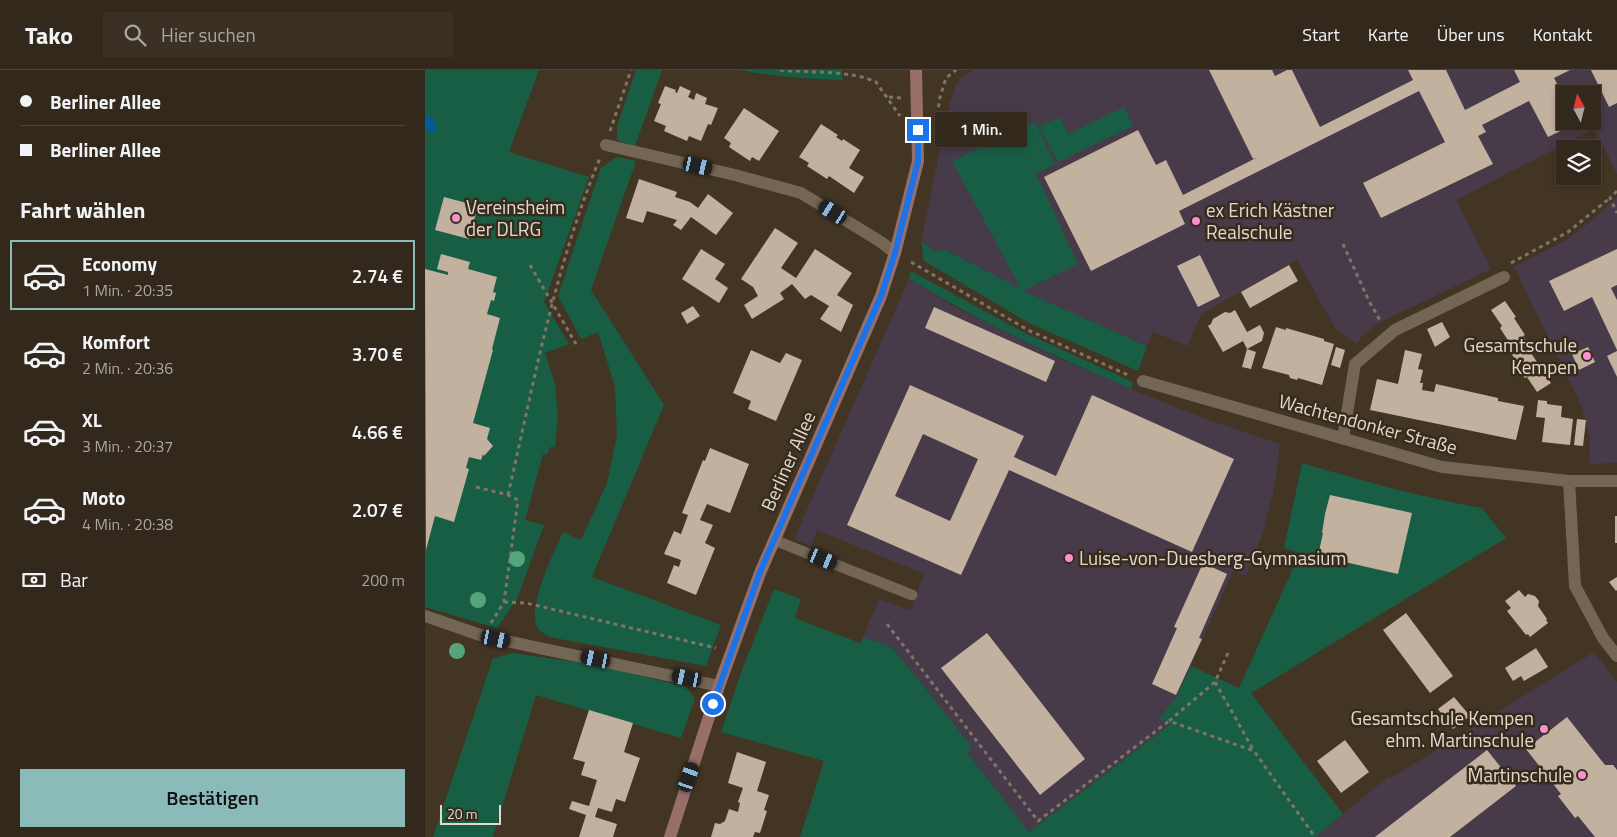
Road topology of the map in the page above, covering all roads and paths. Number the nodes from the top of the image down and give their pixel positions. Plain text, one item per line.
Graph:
1 (631, 70) edge
2 (780, 70) edge
3 (916, 70) edge
4 (850, 71) edge
5 (888, 97) dead end
6 (606, 146) junction
7 (1617, 191) edge
8 (1610, 198) junction
9 (1617, 213) edge
10 (1343, 244) dead end
11 (895, 253) junction
12 (911, 262) dead end
13 (531, 265) dead end
14 (1505, 271) joint
15 (553, 302) junction
16 (1384, 326) dead end
17 (576, 344) dead end
18 (1143, 381) joint
19 (1343, 438) junction
20 (1569, 481) junction
21 (1617, 481) edge
22 (476, 487) dead end
23 (509, 495) junction
24 (774, 540) junction
25 (912, 594) dead end
26 (504, 602) junction
27 (425, 616) edge
28 (887, 624) dead end
29 (483, 636) junction
30 (717, 648) dead end
31 (1228, 653) dead end
32 (1617, 656) edge
33 (1215, 682) junction
34 (719, 686) junction
35 (1169, 721) junction
36 (1254, 751) junction
37 (670, 837) edge
38 (1315, 837) edge

1 - 6 path
2 - 4 path
3 - 11 street, Berliner Allee
4 - 5 path
6 - 11 street
6 - 15 path
7 - 8 path
8 - 9 path
8 - 14 path
10 - 16 path
11 - 24 street, Berliner Allee
12 - 18 path
13 - 15 path
14 - 19 street
15 - 17 path
15 - 23 path
18 - 19 street, Wachtendonker Straße
19 - 20 street, Wachtendonker Straße
20 - 21 street, Wachtendonker Straße
20 - 32 street
22 - 23 path
23 - 26 path
24 - 25 lane
24 - 34 street, Berliner Allee
26 - 29 path
26 - 30 path
27 - 29 street
28 - 35 path
29 - 34 street
31 - 33 path
33 - 35 path
33 - 36 path
34 - 37 street, Berliner Allee
35 - 36 path
36 - 38 path

